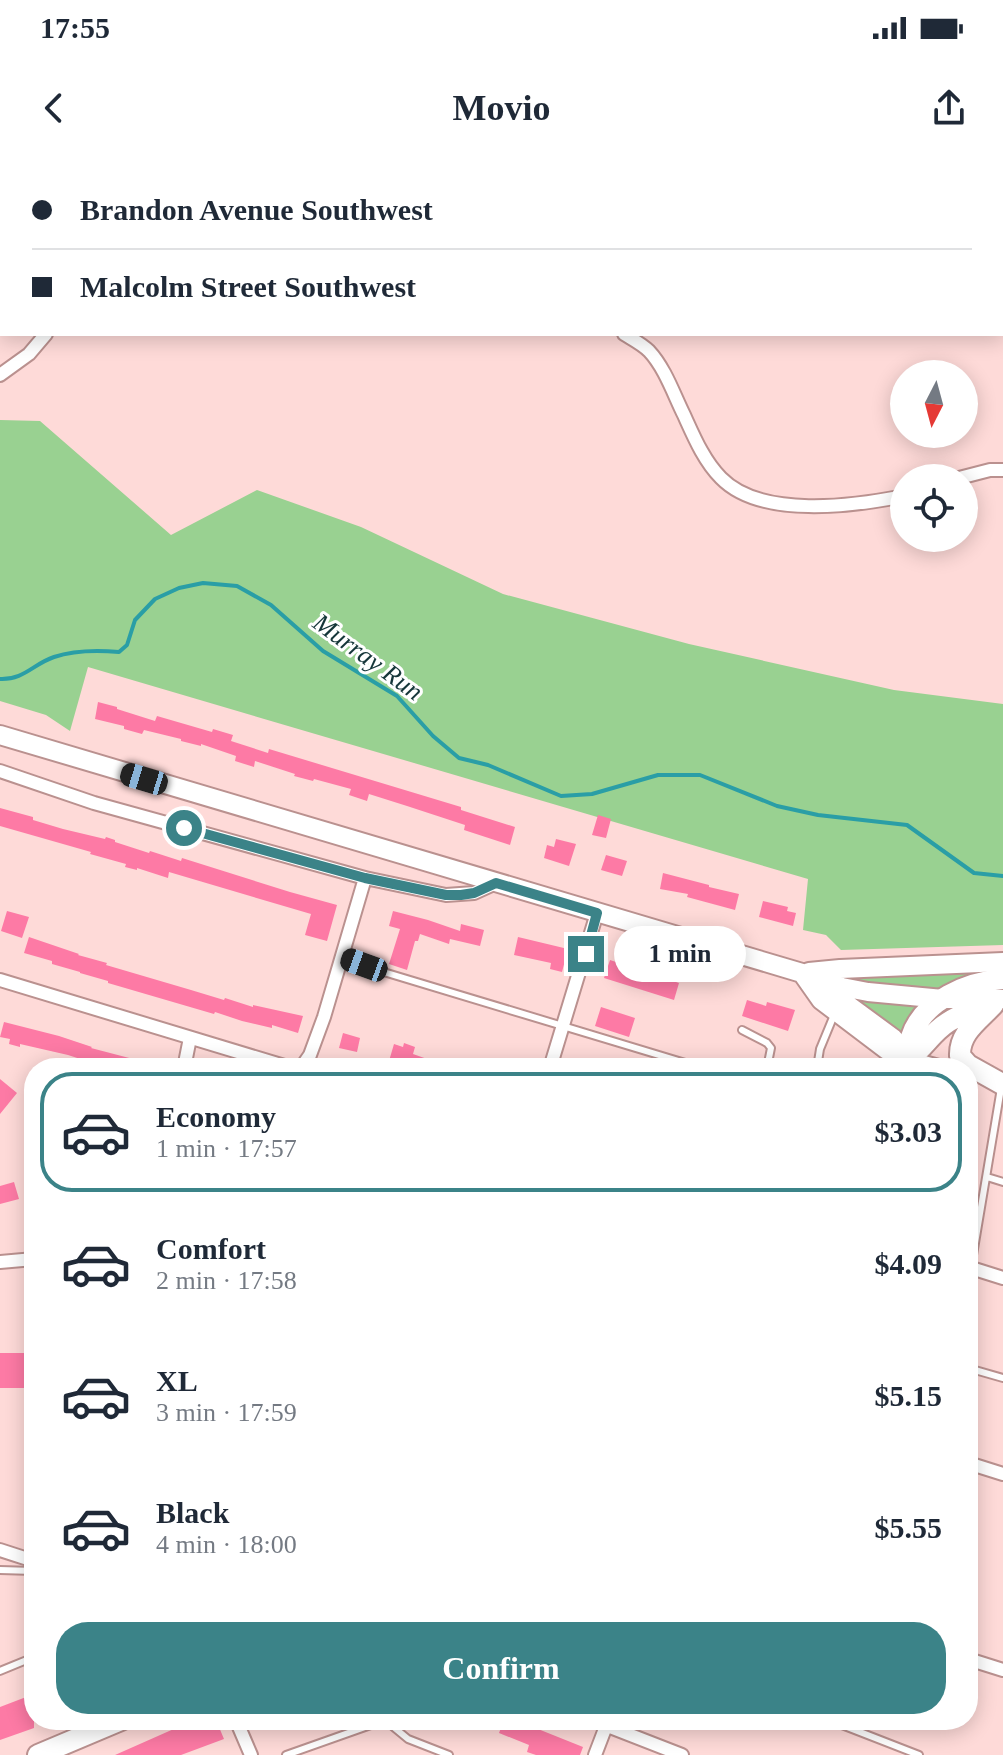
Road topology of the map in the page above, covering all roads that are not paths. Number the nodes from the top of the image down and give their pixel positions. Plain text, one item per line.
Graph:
1 (44, 336) edge
2 (627, 336) edge
3 (0, 375) edge
4 (1003, 470) edge
5 (978, 473) edge
6 (890, 499) edge
7 (0, 735) edge
8 (0, 771) edge
9 (365, 878) junction
10 (496, 883) junction
11 (597, 913) junction
12 (342, 957) junction
13 (1003, 962) edge
14 (802, 973) junction
15 (1003, 979) edge
16 (0, 980) edge
17 (943, 999) junction
18 (1000, 1002) edge
19 (837, 1012) junction
20 (563, 1027) junction
21 (742, 1030) dead end
22 (190, 1038) junction
23 (186, 1058) edge
24 (257, 1058) edge
25 (308, 1058) edge
26 (553, 1058) edge
27 (668, 1058) edge
28 (769, 1058) edge
29 (819, 1058) edge
30 (901, 1058) edge
31 (906, 1058) edge
32 (909, 1058) edge
33 (914, 1058) edge
34 (962, 1058) edge
35 (978, 1071) edge
36 (978, 1077) edge
37 (1002, 1084) edge
38 (987, 1177) junction
39 (1003, 1182) edge
40 (978, 1222) edge
41 (24, 1260) edge
42 (0, 1262) edge
43 (978, 1270) edge
44 (1003, 1278) edge
45 (978, 1371) edge
46 (1003, 1378) edge
47 (978, 1466) edge
48 (1003, 1474) edge
49 (0, 1550) edge
50 (24, 1558) edge
51 (0, 1570) edge
52 (24, 1571) edge
53 (24, 1661) edge
54 (978, 1662) edge
55 (1003, 1670) edge
56 (0, 1671) edge
57 (97, 1730) edge
58 (240, 1730) edge
59 (357, 1730) edge
60 (398, 1730) edge
61 (604, 1730) edge
62 (623, 1730) edge
63 (855, 1730) edge
64 (38, 1755) edge
65 (251, 1755) edge
66 (286, 1755) edge
67 (449, 1755) edge
68 (595, 1755) edge
69 (682, 1755) edge
70 (919, 1755) edge

1 - 3 street
2 - 6 street
4 - 5 street
7 - 10 main road
8 - 9 street
9 - 10 street
9 - 12 street
10 - 11 main road
11 - 14 main road
11 - 20 street
12 - 20 lane
12 - 25 street
13 - 14 main road
14 - 17 main road
14 - 19 main road
14 - 31 main road
15 - 17 main road
16 - 22 street
17 - 18 main road
17 - 32 main road
18 - 33 main road
18 - 34 main road
19 - 29 lane
19 - 30 main road
20 - 26 street
20 - 27 lane
21 - 28 lane
22 - 23 street
22 - 24 street
35 - 37 main road
36 - 37 street
37 - 38 lane
38 - 39 lane
38 - 40 lane
41 - 42 street
43 - 44 street
45 - 46 lane
47 - 48 street
49 - 50 street
51 - 52 lane
53 - 56 lane
54 - 55 street
57 - 64 main road
58 - 65 street
59 - 66 lane
60 - 67 lane
61 - 68 street
62 - 69 street
63 - 70 lane

